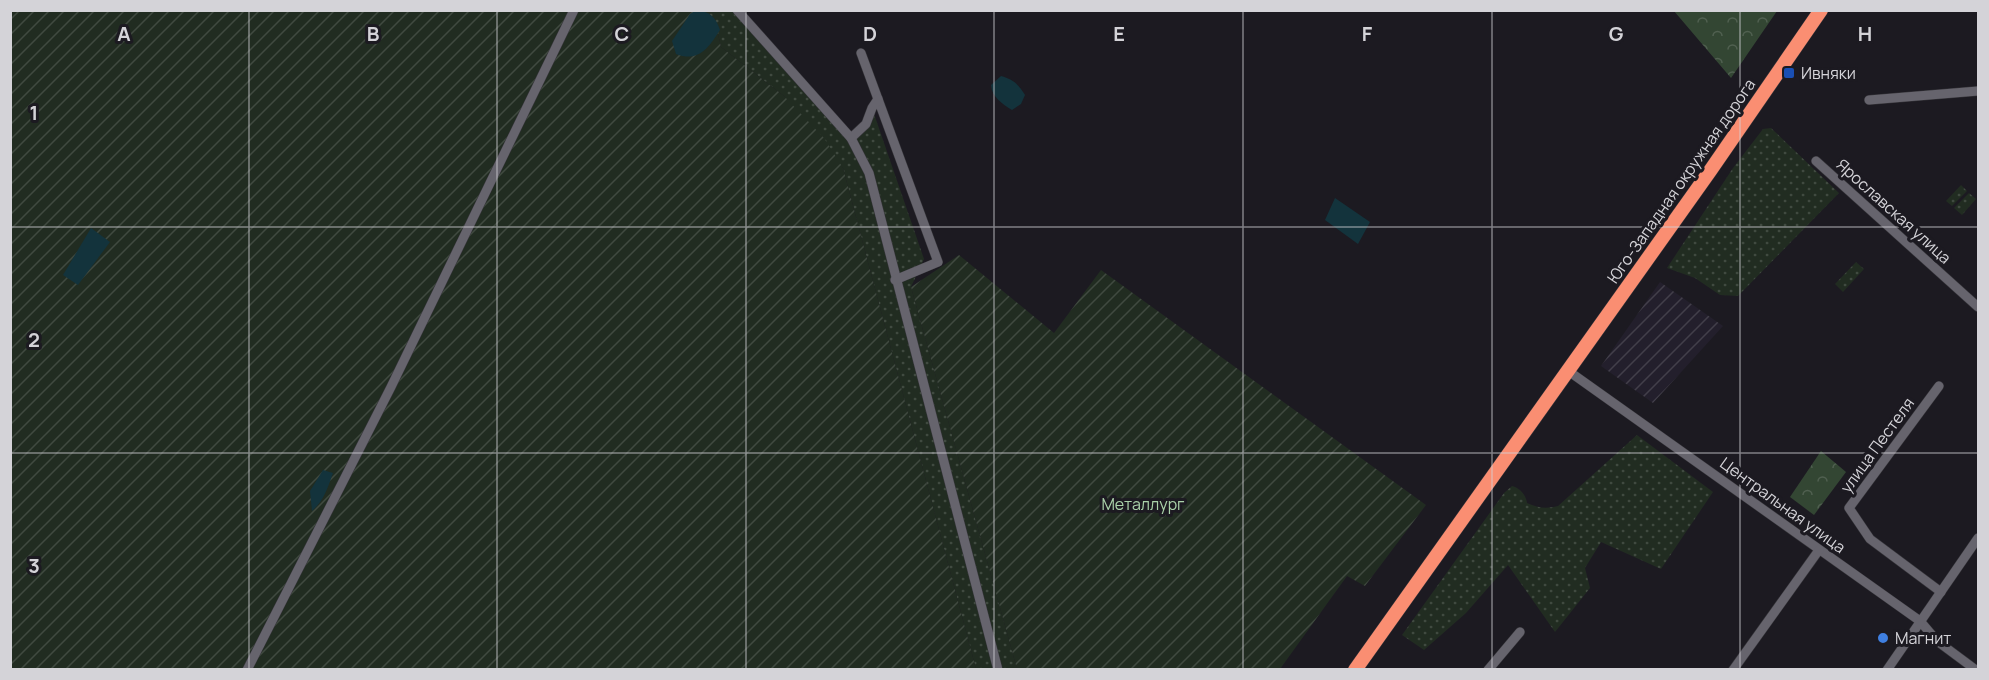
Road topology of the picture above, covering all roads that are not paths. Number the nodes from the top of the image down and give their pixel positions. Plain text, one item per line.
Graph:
1 (574, 10) edge
2 (737, 10) edge
3 (1821, 10) edge
4 (861, 53) dead end
5 (1978, 91) edge
6 (878, 99) junction
7 (1869, 100) dead end
8 (851, 138) junction
9 (1816, 161) dead end
10 (895, 280) junction
11 (1978, 307) edge
12 (1567, 370) junction
13 (1939, 386) dead end
14 (1978, 538) edge
15 (1819, 550) junction
16 (1941, 592) junction
17 (1920, 621) junction
18 (1520, 632) dead end
19 (247, 669) edge
20 (998, 669) edge
21 (1355, 669) edge
22 (1488, 669) edge
23 (1733, 669) edge
24 (1887, 669) edge
25 (1976, 669) edge

1 - 19 street
2 - 8 street
3 - 12 highway, Юго-Западная окружная дорога
4 - 6 street
5 - 7 street
6 - 8 street
6 - 10 street
8 - 10 street
9 - 11 street, Ярославская улица
10 - 20 street
12 - 15 street, Центральная улица
12 - 21 highway
13 - 16 street, улица Пестеля
14 - 16 street
15 - 17 street, Центральная улица
15 - 23 street
16 - 17 street
17 - 24 street
17 - 25 street, Центральная улица
18 - 22 street

